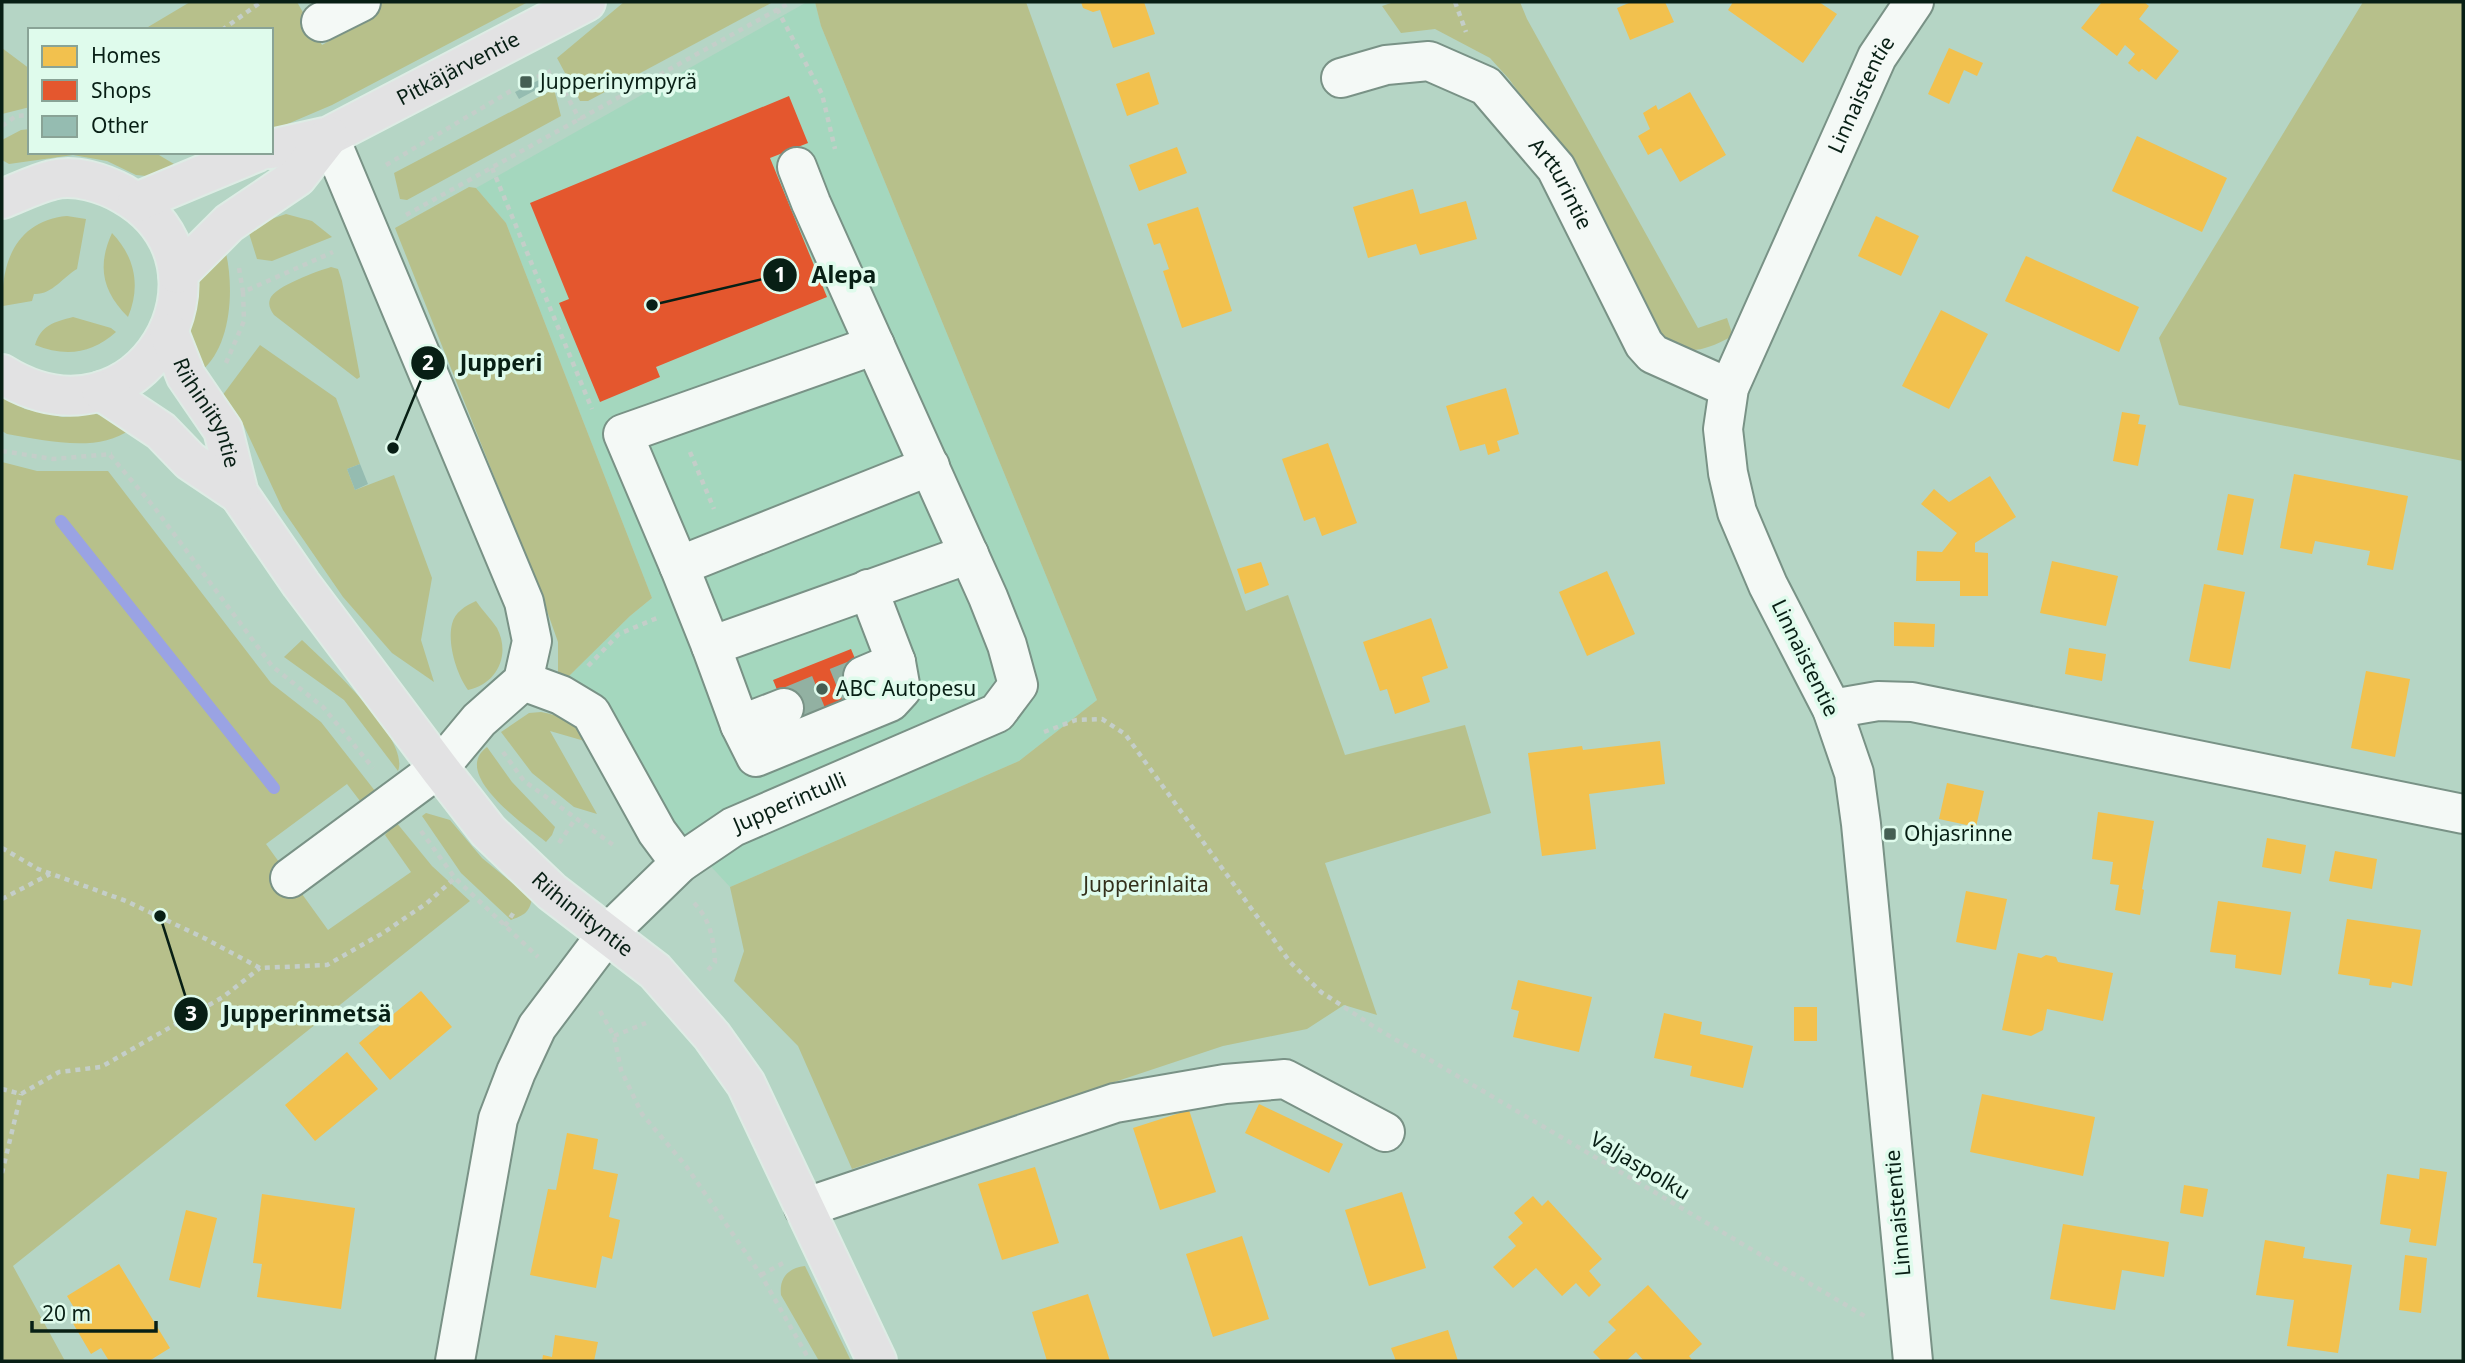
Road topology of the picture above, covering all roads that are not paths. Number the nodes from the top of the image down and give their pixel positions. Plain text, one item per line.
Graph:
1 (361, 2) edge
2 (586, 2) edge
3 (1914, 2) edge
4 (321, 22) dead end
5 (1341, 78) dead end
6 (329, 136) junction
7 (273, 149) edge
8 (252, 154) edge
9 (797, 167) dead end
10 (2, 199) edge
11 (137, 202) junction
12 (178, 274) junction
13 (169, 333) junction
14 (875, 345) junction
15 (2, 374) edge
16 (1729, 388) junction
17 (101, 391) junction
18 (930, 466) junction
19 (239, 494) junction
20 (969, 554) junction
21 (679, 566) junction
22 (868, 589) junction
23 (711, 646) junction
24 (523, 681) junction
25 (784, 708) tunnel mouth
26 (1832, 709) junction
27 (740, 725) junction
28 (439, 768) junction
29 (2463, 814) edge
30 (671, 871) junction
31 (290, 878) dead end
32 (607, 934) junction
33 (1385, 1132) dead end
34 (804, 1208) junction
35 (455, 1361) edge
36 (877, 1361) edge
37 (1913, 1361) edge

1 - 4 street
2 - 6 main road, Pitkäjärventie
3 - 16 street, Linnaistentie
5 - 16 street, Artturintie
6 - 7 main road, Pitkäjärventie
6 - 12 main road, Pitkäjärventie
6 - 24 street
8 - 11 main road
9 - 14 street
10 - 11 main road
11 - 12 main road
12 - 13 main road
13 - 17 main road
13 - 19 main road, Riihiniityntie
14 - 18 street
14 - 21 street
15 - 17 main road
16 - 26 street, Linnaistentie
17 - 19 main road, Riihiniityntie
18 - 20 street
18 - 21 street
19 - 28 main road, Riihiniityntie
20 - 22 street
20 - 30 street, Jupperintulli
21 - 23 street
22 - 23 street
22 - 27 street
23 - 27 street
24 - 28 street
24 - 30 street
25 - 27 street
26 - 29 street
26 - 37 street, Linnaistentie
28 - 31 street
28 - 32 main road, Riihiniityntie
30 - 32 street, Jupperintulli
32 - 34 main road, Riihiniityntie
32 - 35 street, Jupperintulli
33 - 34 street
34 - 36 main road, Riihiniityntie

